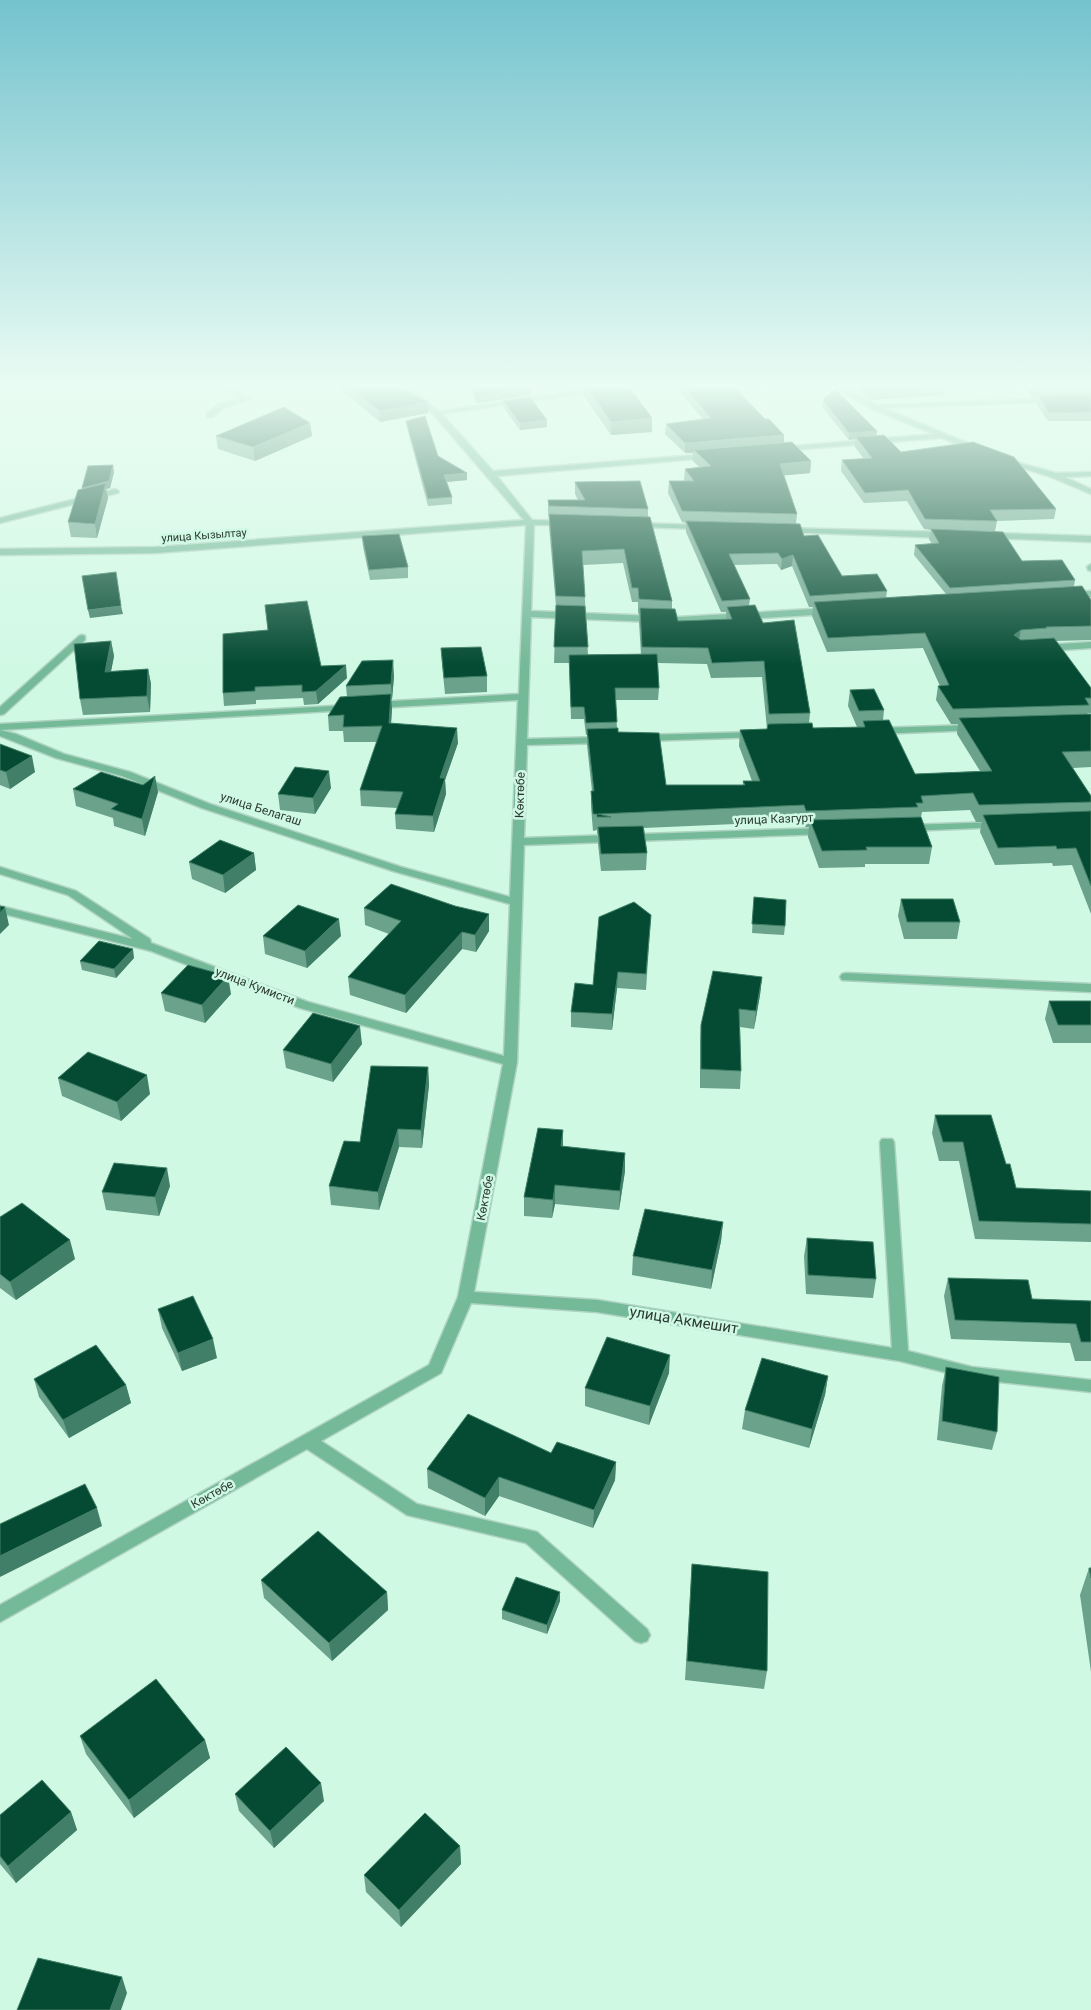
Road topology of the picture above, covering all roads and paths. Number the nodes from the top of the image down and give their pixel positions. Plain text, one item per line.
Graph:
1 (494, 478) edge
2 (1060, 478) edge
3 (115, 491) dead end
4 (1091, 492) edge
5 (0, 521) edge
6 (530, 522) junction
7 (579, 523) edge
8 (628, 525) edge
9 (707, 527) edge
10 (776, 530) edge
11 (953, 535) edge
12 (983, 536) edge
13 (1091, 539) edge
14 (0, 552) edge
15 (1091, 594) edge
16 (1062, 596) edge
17 (836, 610) edge
18 (526, 614) junction
19 (82, 638) dead end
20 (1091, 645) edge
21 (1036, 648) edge
22 (523, 696) junction
23 (0, 712) edge
24 (0, 727) edge
25 (981, 728) edge
26 (861, 732) edge
27 (0, 733) edge
28 (771, 734) edge
29 (612, 739) edge
30 (632, 739) edge
31 (522, 742) junction
32 (1013, 825) edge
33 (896, 828) edge
34 (837, 830) edge
35 (518, 842) junction
36 (0, 870) edge
37 (516, 902) junction
38 (0, 908) edge
39 (155, 948) junction
40 (846, 977) dead end
41 (1091, 988) edge
42 (510, 1062) junction
43 (887, 1142) dead end
44 (466, 1297) junction
45 (900, 1355) junction
46 (1091, 1386) edge
47 (307, 1441) junction
48 (0, 1614) edge
49 (641, 1635) dead end

1 - 6 street
2 - 4 street
3 - 5 street
6 - 7 street, улица Кызылтау
6 - 14 street, улица Кызылтау
6 - 18 street, Көктөбе
8 - 9 street
10 - 11 street
12 - 13 street
15 - 16 street
17 - 18 street
18 - 22 street, Көктөбе
19 - 23 street
20 - 21 street
22 - 24 street
22 - 31 street, Көктөбе
25 - 26 street
27 - 37 street, улица Белагаш
28 - 30 street
29 - 31 street
31 - 35 street, Көктөбе
32 - 33 street
34 - 35 street, улица Казгурт
35 - 37 street, Көктөбе
36 - 39 street
37 - 42 street, Көктөбе
38 - 39 street, улица Кумисти
39 - 42 street, улица Кумисти
40 - 41 street
42 - 44 street, Көктөбе
43 - 45 street
44 - 45 street, улица Акмешит
44 - 47 street, Көктөбе
45 - 46 street, улица Акмешит
47 - 48 street, Көктөбе
47 - 49 street

